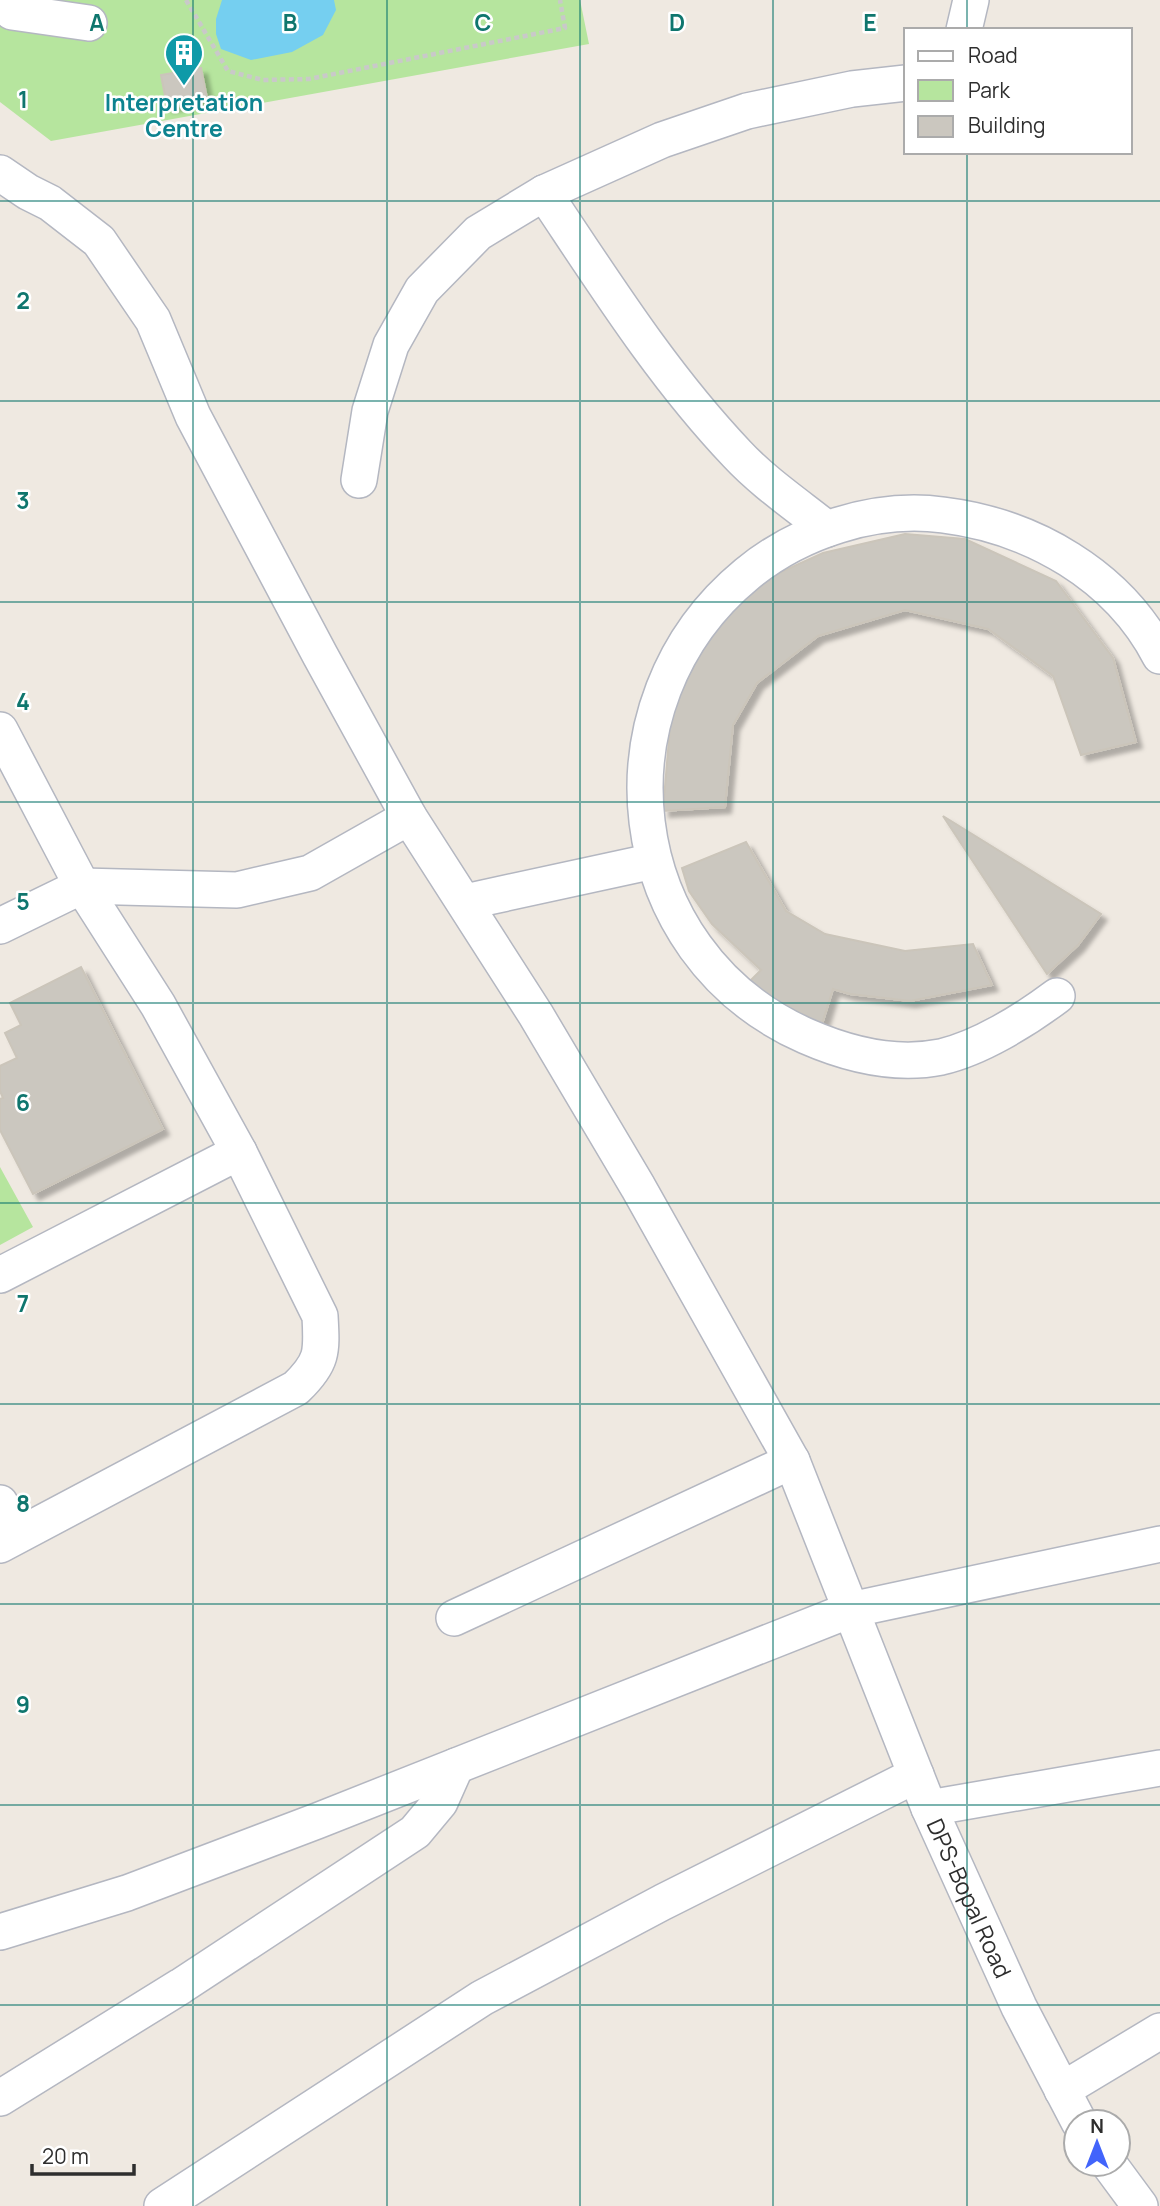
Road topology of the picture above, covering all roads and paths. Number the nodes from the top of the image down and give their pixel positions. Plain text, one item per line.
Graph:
1 (186, 0) edge
2 (560, 0) edge
3 (971, 0) edge
4 (10, 10) edge
5 (89, 23) dead end
6 (964, 28) edge
7 (904, 83) edge
8 (0, 173) edge
9 (544, 194) junction
10 (359, 480) dead end
11 (827, 529) junction
12 (1160, 656) edge
13 (0, 730) edge
14 (410, 817) junction
15 (654, 861) junction
16 (82, 886) junction
17 (465, 902) junction
18 (0, 926) edge
19 (1057, 996) dead end
20 (239, 1152) junction
21 (0, 1275) edge
22 (792, 1461) junction
23 (0, 1503) edge
24 (8, 1540) edge
25 (1160, 1544) edge
26 (850, 1610) junction
27 (454, 1618) dead end
28 (456, 1766) junction
29 (1160, 1768) edge
30 (916, 1775) junction
31 (929, 1808) junction
32 (0, 1932) edge
33 (1160, 2031) edge
34 (1062, 2090) junction
35 (0, 2098) edge
36 (1072, 2108) edge
37 (1120, 2178) edge
38 (162, 2206) edge
39 (1140, 2206) edge

1 - 2 path
3 - 6 street
4 - 5 street
7 - 9 street
8 - 14 street
9 - 10 street
9 - 11 street
11 - 12 street
11 - 15 street
13 - 16 street
14 - 16 street
14 - 17 street
15 - 17 street
15 - 19 street
16 - 18 street
16 - 20 street
17 - 22 street
20 - 21 street
20 - 24 street
22 - 26 street
22 - 27 street
23 - 24 street
25 - 26 street
26 - 28 street
26 - 30 street
28 - 32 street
28 - 35 street
29 - 31 street, DPS-Bopal Road
30 - 31 street
30 - 38 street
31 - 34 street, DPS-Bopal Road
33 - 34 street
34 - 36 street, DPS-Bopal Road
37 - 39 street

